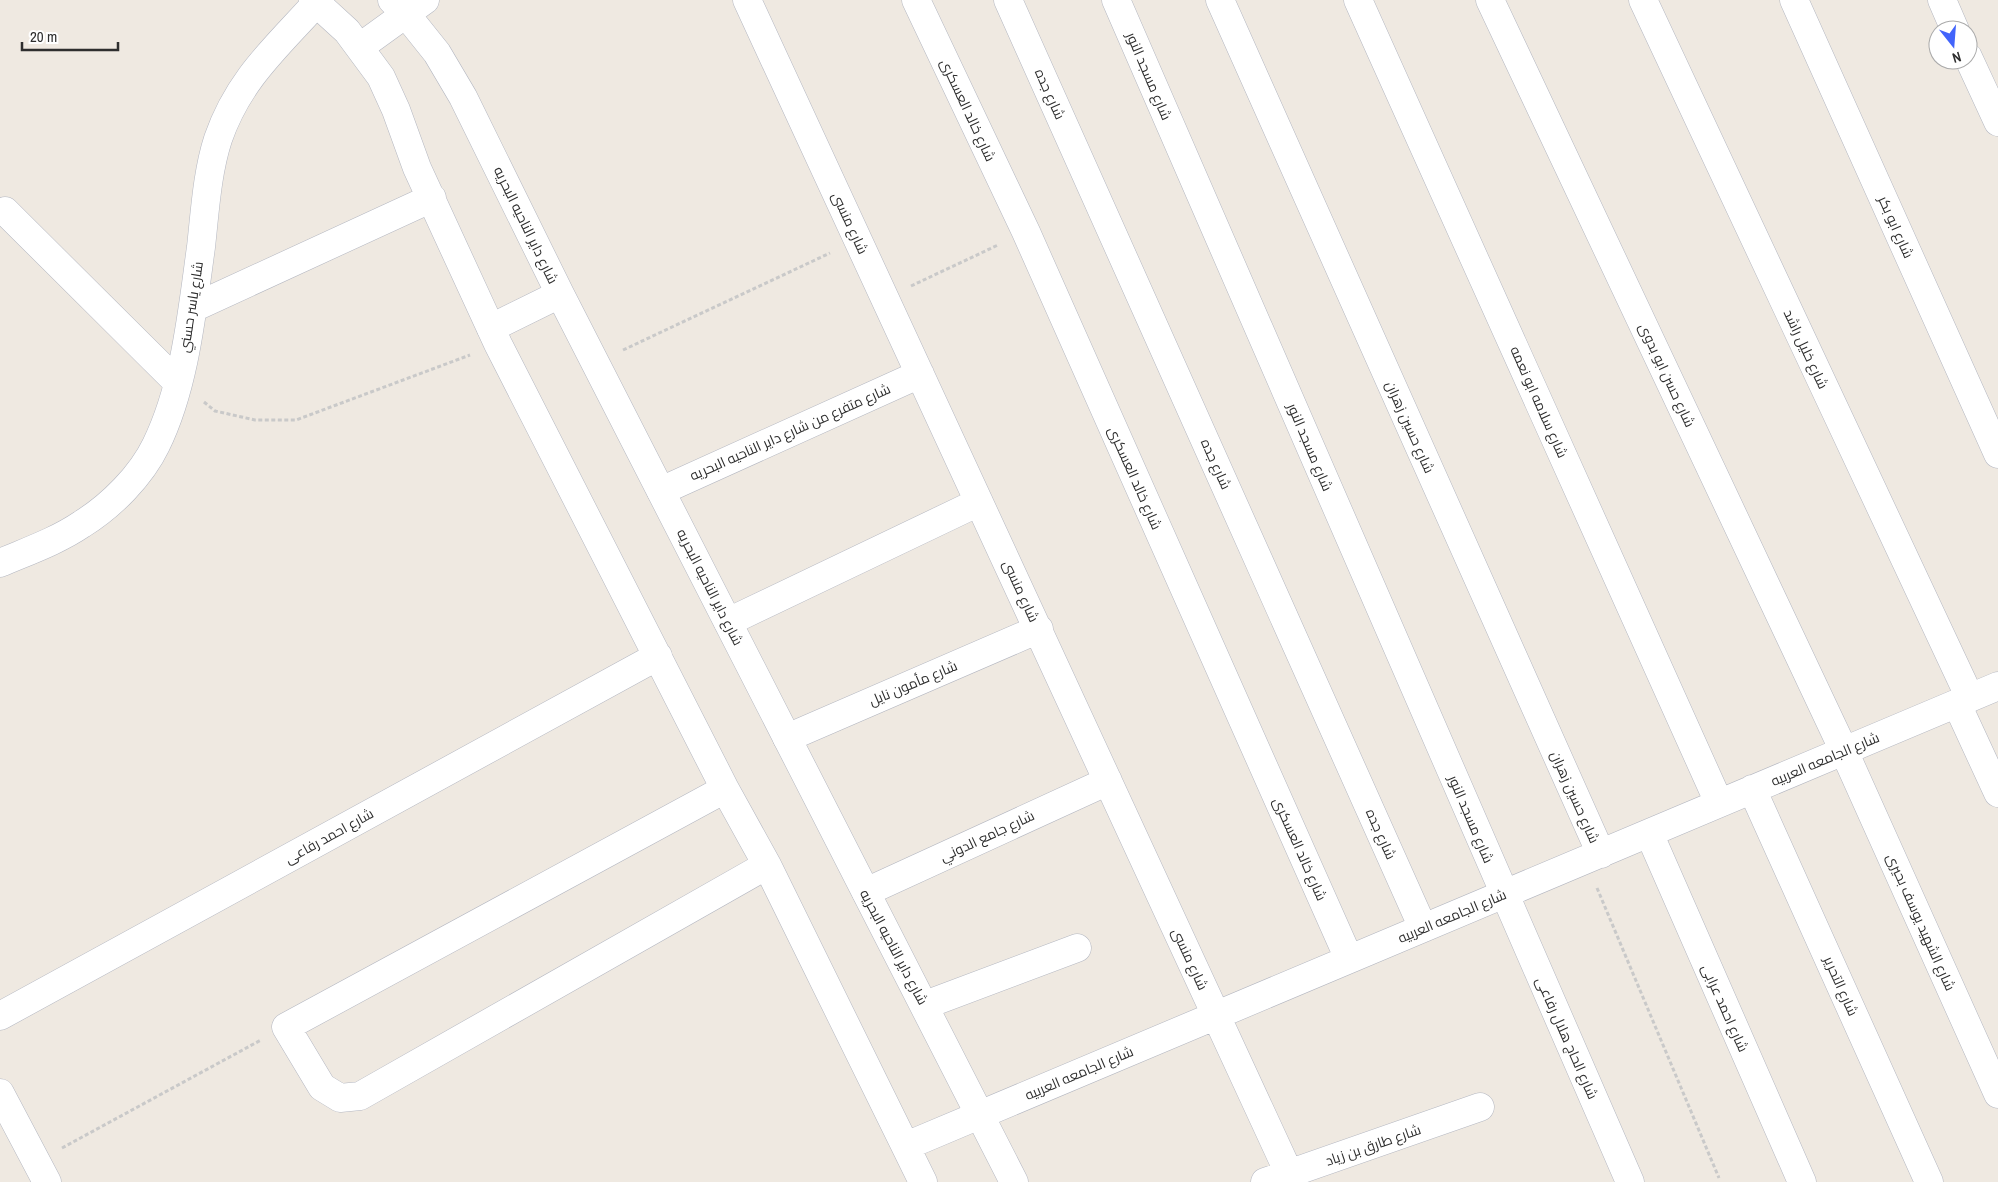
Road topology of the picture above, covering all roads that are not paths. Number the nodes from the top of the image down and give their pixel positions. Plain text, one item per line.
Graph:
1 (748, 0) edge
2 (916, 0) edge
3 (1008, 0) edge
4 (1116, 0) edge
5 (1220, 0) edge
6 (1358, 0) edge
7 (1490, 0) edge
8 (1643, 0) edge
9 (1794, 0) edge
10 (1942, 0) edge
11 (316, 1) edge
12 (408, 4) edge
13 (1951, 20) edge
14 (360, 47) junction
15 (1974, 70) edge
16 (1998, 122) edge
17 (432, 198) junction
18 (5, 211) dead end
19 (560, 294) junction
20 (193, 308) junction
21 (495, 336) junction
22 (920, 374) junction
23 (178, 383) junction
24 (1998, 454) edge
25 (661, 491) junction
26 (979, 502) junction
27 (0, 563) edge
28 (728, 622) junction
29 (1039, 629) junction
30 (658, 656) junction
31 (1998, 686) edge
32 (1963, 701) junction
33 (787, 738) junction
34 (1844, 751) junction
35 (1108, 781) junction
36 (725, 789) junction
37 (1752, 789) junction
38 (1998, 793) edge
39 (1719, 804) junction
40 (1649, 833) junction
41 (1593, 857) junction
42 (767, 866) junction
43 (866, 892) junction
44 (1504, 894) junction
45 (1423, 928) junction
46 (1077, 948) dead end
47 (1349, 959) junction
48 (925, 1005) junction
49 (0, 1016) edge
50 (1216, 1016) junction
51 (0, 1093) edge
52 (1998, 1094) edge
53 (1480, 1107) dead end
54 (980, 1115) junction
55 (906, 1146) junction
56 (42, 1172) edge
57 (1282, 1179) edge
58 (923, 1182) edge
59 (1014, 1182) edge
60 (1630, 1182) edge
61 (1802, 1182) edge
62 (1930, 1182) edge

1 - 22 street, شارع منسى
2 - 47 street, شارع خالد العسكرى
3 - 45 street, شارع جده
4 - 44 street, شارع مسجد النور
5 - 41 street, شارع حسين زهران
6 - 39 street, شارع سلامه ابو نعمه
7 - 34 street, شارع حسن ابو بدوى
8 - 32 street, شارع خليل راشد
9 - 24 street, شارع ابو بكر
10 - 13 street
11 - 14 street
11 - 20 street, شارع ياسر حسني
12 - 14 street
12 - 19 street, شارع داير الناحيه البحريه
14 - 17 street
15 - 16 street
17 - 20 street
17 - 21 street
18 - 23 street
19 - 21 street
19 - 25 street, شارع داير الناحيه البحريه
20 - 23 street, شارع ياسر حسني
21 - 30 street
22 - 25 street, شارع متفرع من شارع داير الناحيه البحريه
22 - 26 street, شارع منسى
23 - 27 street, شارع ياسر حسني
25 - 28 street, شارع داير الناحيه البحريه
26 - 28 street
26 - 29 street, شارع منسى
28 - 33 street, شارع داير الناحيه البحريه
29 - 33 street, شارع مأمون نايل
29 - 35 street, شارع منسى
30 - 36 street
30 - 49 street, شارع احمد رفاعى
31 - 32 street, شارع الجامعه العربيه
32 - 34 street, شارع الجامعه العربيه
32 - 38 street, شارع خليل راشد
33 - 43 street, شارع داير الناحيه البحريه
34 - 37 street, شارع الجامعه العربيه
34 - 52 street, شارع الشهيد يوسف بحيرى
35 - 43 street, شارع جامع الدوني
35 - 50 street, شارع منسى
36 - 42 street
36 - 42 street
37 - 39 street, شارع الجامعه العربيه
37 - 62 street, شارع التحرير
39 - 40 street, شارع الجامعه العربيه
40 - 41 street, شارع الجامعه العربيه
40 - 61 street, شارع احمد عرابى
41 - 44 street, شارع الجامعه العربيه
42 - 55 street
43 - 48 street, شارع داير الناحيه البحريه
44 - 45 street, شارع الجامعه العربيه
44 - 60 street, شارع الحاج هلال رفاعى
45 - 47 street, شارع الجامعه العربيه
46 - 48 street
47 - 50 street, شارع الجامعه العربيه
48 - 54 street, شارع داير الناحيه البحريه
50 - 54 street, شارع الجامعه العربيه
50 - 57 street, شارع منسى
51 - 56 street
53 - 57 street, شارع طارق بن زياد
54 - 55 street, شارع الجامعه العربيه
54 - 59 street, شارع داير الناحيه البحريه
55 - 58 street

